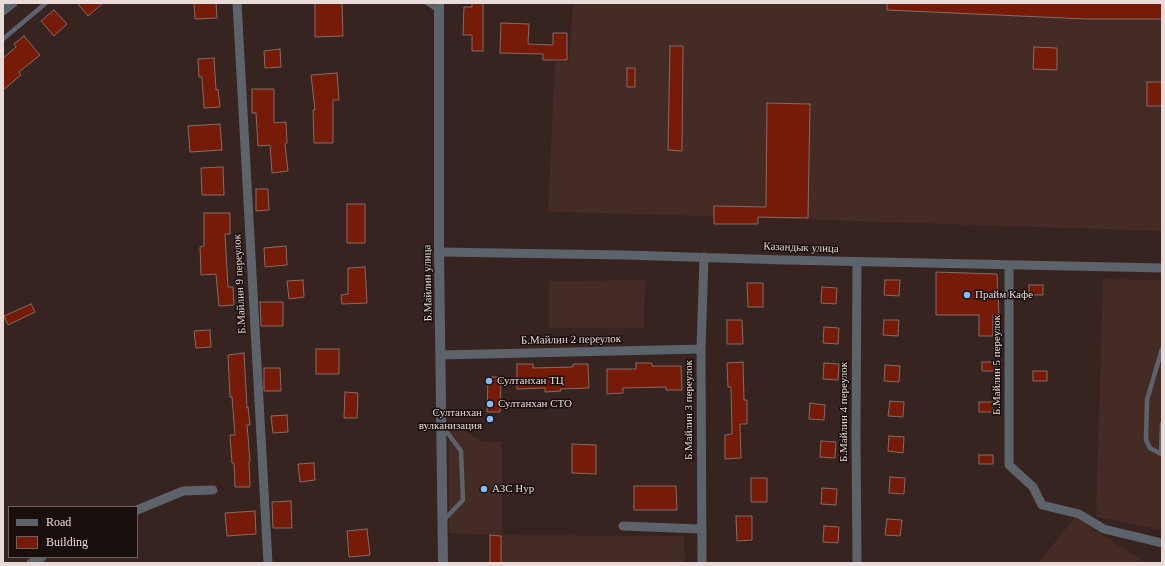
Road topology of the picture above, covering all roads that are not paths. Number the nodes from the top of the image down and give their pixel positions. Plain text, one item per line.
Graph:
1 (13, 3) edge
2 (46, 3) edge
3 (237, 3) edge
4 (427, 3) edge
5 (439, 7) edge
6 (3, 11) edge
7 (3, 39) edge
8 (439, 252) junction
9 (704, 257) junction
10 (857, 262) junction
11 (1009, 265) junction
12 (1162, 268) edge
13 (1162, 349) edge
14 (701, 350) junction
15 (441, 355) junction
16 (1162, 424) edge
17 (442, 425) junction
18 (1161, 454) edge
19 (213, 490) dead end
20 (138, 510) edge
21 (443, 522) junction
22 (623, 526) dead end
23 (701, 529) junction
24 (1162, 543) edge
25 (40, 558) edge
26 (31, 563) edge
27 (268, 563) edge
28 (443, 563) edge
29 (702, 563) edge
30 (857, 563) edge

1 - 6 street
2 - 7 lane
3 - 27 street, Б.Майлин 9 переулок
4 - 5 lane
5 - 8 street, Б.Майлин улица
8 - 9 street, Казандык улица
8 - 15 street, Б.Майлин улица
9 - 10 street, Казандык улица
9 - 14 street, Б.Майлин 3 переулок
10 - 11 street, Казандык улица
10 - 30 street, Б.Майлин 4 переулок
11 - 12 street, Казандык улица
11 - 24 street, Б.Майлин 5 переулок
13 - 18 lane
14 - 15 street, Б.Майлин 2 переулок
14 - 23 street, Б.Майлин 3 переулок
15 - 17 street, Б.Майлин улица
16 - 18 lane
17 - 21 street, Б.Майлин улица
17 - 21 lane
19 - 20 street
21 - 28 street, Б.Майлин улица
22 - 23 street
23 - 29 street, Б.Майлин 3 переулок
25 - 26 street

